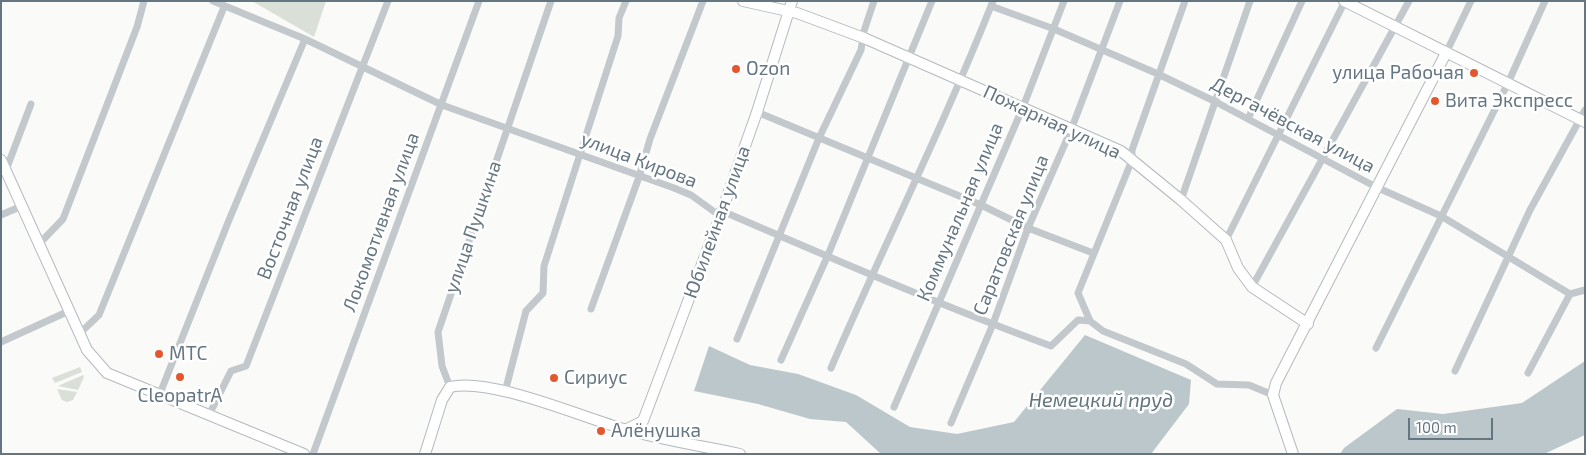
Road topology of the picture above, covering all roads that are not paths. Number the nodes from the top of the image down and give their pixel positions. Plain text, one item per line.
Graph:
1 (144, 1) edge
2 (213, 1) edge
3 (388, 1) edge
4 (479, 1) edge
5 (551, 1) edge
6 (626, 1) edge
7 (703, 1) edge
8 (744, 1) edge
9 (874, 1) edge
10 (932, 1) edge
11 (1064, 1) edge
12 (1120, 1) edge
13 (1185, 1) edge
14 (1250, 1) edge
15 (1302, 1) edge
16 (1345, 1) edge
17 (1409, 1) edge
18 (1471, 1) edge
19 (1545, 1) edge
20 (992, 4) edge
21 (790, 6) edge
22 (224, 7) junction
23 (1395, 27) junction
24 (1054, 29) junction
25 (864, 38) junction
26 (305, 39) junction
27 (1101, 50) junction
28 (1446, 52) junction
29 (909, 58) junction
30 (362, 66) junction
31 (1158, 74) junction
32 (961, 80) junction
33 (1508, 83) junction
34 (1216, 102) junction
35 (31, 104) dead end
36 (442, 105) junction
37 (1023, 107) junction
38 (757, 112) junction
39 (1583, 118) edge
40 (1248, 119) junction
41 (507, 128) junction
42 (1071, 130) junction
43 (1278, 134) junction
44 (819, 138) junction
45 (580, 155) junction
46 (868, 157) junction
47 (1324, 159) junction
48 (1132, 160) junction
49 (4, 165) edge
50 (639, 177) junction
51 (917, 178) junction
52 (1376, 187) junction
53 (1180, 200) junction
54 (982, 205) junction
55 (22, 206) junction
56 (722, 210) junction
57 (1, 215) edge
58 (1441, 216) junction
59 (1028, 228) junction
60 (779, 235) junction
61 (1226, 240) junction
62 (39, 244) junction
63 (1093, 253) junction
64 (828, 255) junction
65 (1509, 258) junction
66 (871, 274) junction
67 (1252, 288) junction
68 (1585, 290) edge
69 (1570, 294) junction
70 (938, 303) junction
71 (591, 309) dead end
72 (69, 311) junction
73 (1090, 321) junction
74 (992, 324) junction
75 (1308, 324) junction
76 (79, 334) junction
77 (737, 339) dead end
78 (1, 342) edge
79 (1376, 348) dead end
80 (781, 360) dead end
81 (831, 368) dead end
82 (1455, 371) dead end
83 (1528, 372) dead end
84 (450, 387) junction
85 (505, 392) junction
86 (1273, 395) junction
87 (159, 396) junction
88 (894, 407) dead end
89 (209, 416) junction
90 (951, 424) dead end
91 (625, 430) junction
92 (304, 454) edge
93 (313, 454) edge
94 (424, 454) edge
95 (740, 454) edge
96 (1293, 454) edge

1 - 62 street
2 - 22 street, улица Кирова
3 - 30 street, Восточная улица
4 - 36 street, Локомотивная улица
5 - 41 street, улица Пушкина
6 - 45 street
7 - 50 street
8 - 21 main road, Пожарная улица
9 - 25 street
10 - 29 street
11 - 24 street, Коммунальная улица
12 - 27 street, Саратовская улица
13 - 31 street
14 - 34 street
15 - 40 street
16 - 23 main road
16 - 43 street
17 - 23 street
18 - 28 street
19 - 33 street
20 - 24 street, Дергачёвская улица
20 - 32 street
21 - 25 main road, Пожарная улица
21 - 38 main road, Юбилейная улица
22 - 26 street, улица Кирова
22 - 76 street
23 - 28 main road
23 - 47 street
24 - 27 street, Дергачёвская улица
24 - 37 street, Коммунальная улица
25 - 29 main road, Пожарная улица
25 - 44 street
26 - 30 street, улица Кирова
26 - 87 street
27 - 31 street, Дергачёвская улица
27 - 42 street, Саратовская улица
28 - 33 main road
28 - 52 main road
29 - 32 main road, Пожарная улица
29 - 46 street
30 - 36 street, улица Кирова
30 - 89 street, Восточная улица
31 - 34 street, Дергачёвская улица
31 - 48 street
32 - 37 main road, Пожарная улица
32 - 51 street
33 - 39 main road
33 - 58 street
34 - 40 street, Дергачёвская улица
34 - 53 street
35 - 49 street
36 - 41 street, улица Кирова
36 - 93 street, Локомотивная улица
37 - 42 main road, Пожарная улица
37 - 54 street, Коммунальная улица
38 - 44 street
38 - 56 main road, Юбилейная улица
39 - 65 street
40 - 43 street, Дергачёвская улица
41 - 45 street, улица Кирова
41 - 84 street, улица Пушкина
42 - 48 main road, Пожарная улица
42 - 59 street, Саратовская улица
43 - 47 street, Дергачёвская улица
43 - 61 street
44 - 46 street
44 - 60 street
45 - 50 street, улица Кирова
45 - 85 street
46 - 51 street
46 - 64 street
47 - 52 street, Дергачёвская улица
47 - 67 street
48 - 53 main road, Пожарная улица
48 - 63 street
49 - 55 main road
50 - 56 street, улица Кирова
50 - 71 street
51 - 54 street
51 - 66 street
52 - 58 street, Дергачёвская улица
52 - 75 main road
53 - 61 main road, Пожарная улица
54 - 59 street
54 - 70 street, Коммунальная улица
55 - 57 street
55 - 62 main road
56 - 60 street, улица Кирова
56 - 91 main road, Юбилейная улица
58 - 65 street, Дергачёвская улица
58 - 79 street
59 - 63 street
59 - 74 street, Саратовская улица
60 - 64 street, улица Кирова
60 - 77 street
61 - 67 main road, Пожарная улица
62 - 72 main road
63 - 73 street
64 - 66 street, улица Кирова
64 - 80 street
65 - 69 street, Дергачёвская улица
65 - 82 street
66 - 70 street, улица Кирова
66 - 81 street
67 - 75 main road, Пожарная улица
68 - 69 street
69 - 83 street
70 - 74 street, улица Кирова
70 - 88 street, Коммунальная улица
72 - 76 main road
72 - 78 street
73 - 74 street, улица Кирова
73 - 86 street
74 - 90 street, Саратовская улица
75 - 86 main road
76 - 87 main road
84 - 85 main road
84 - 94 main road
85 - 91 main road
86 - 96 main road
87 - 89 main road
89 - 92 main road
91 - 95 main road

